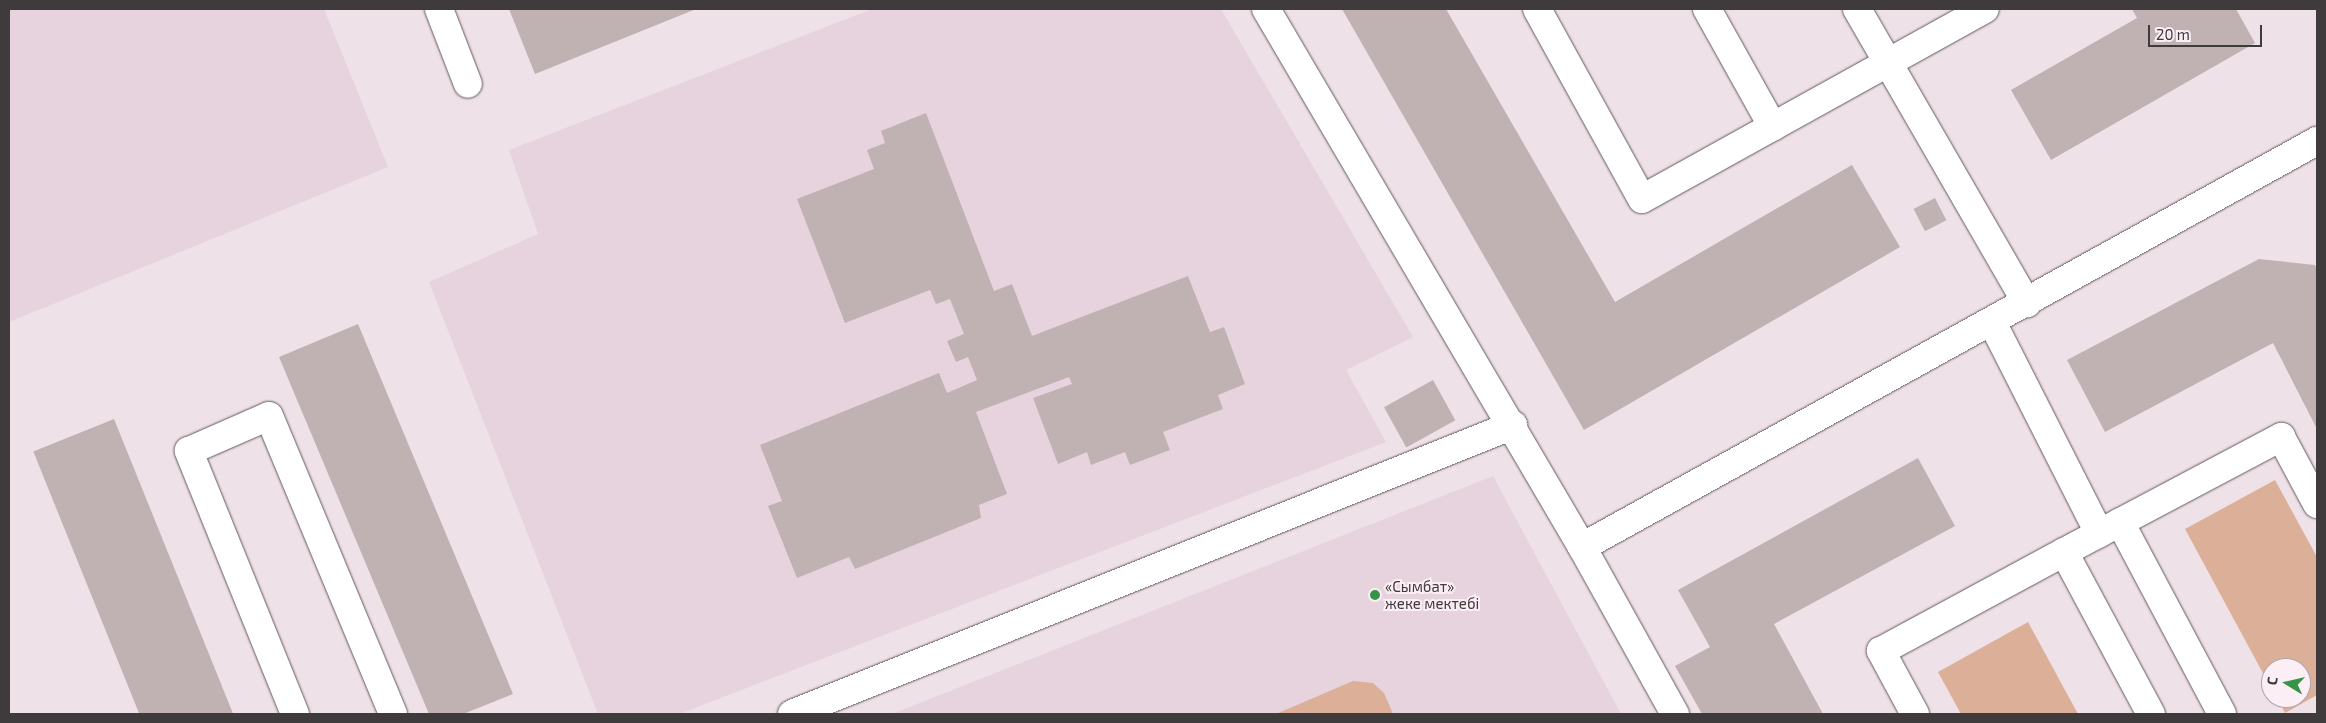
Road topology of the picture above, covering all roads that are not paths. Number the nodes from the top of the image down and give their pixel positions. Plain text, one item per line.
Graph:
1 (439, 9) edge
2 (1266, 9) edge
3 (1537, 9) edge
4 (1707, 9) edge
5 (1857, 9) edge
6 (1985, 9) edge
7 (1888, 63) junction
8 (468, 84) dead end
9 (1773, 126) junction
10 (2317, 141) edge
11 (2027, 302) junction
12 (1992, 322) junction
13 (1513, 425) junction
14 (2317, 504) edge
15 (2110, 528) junction
16 (1582, 546) junction
17 (2064, 552) junction
18 (295, 714) edge
19 (393, 714) edge
20 (792, 714) edge
21 (1675, 714) edge
22 (1915, 714) edge
23 (2151, 714) edge
24 (2222, 714) edge

1 - 8 lane
2 - 13 lane
3 - 9 lane
4 - 9 lane
5 - 7 lane
6 - 7 lane
7 - 9 lane
7 - 11 lane
10 - 11 lane
11 - 12 lane
12 - 15 lane
12 - 16 lane
13 - 16 lane
13 - 20 lane
14 - 15 lane
15 - 17 lane
15 - 24 lane
16 - 21 lane
17 - 22 lane
17 - 23 lane
18 - 19 lane

